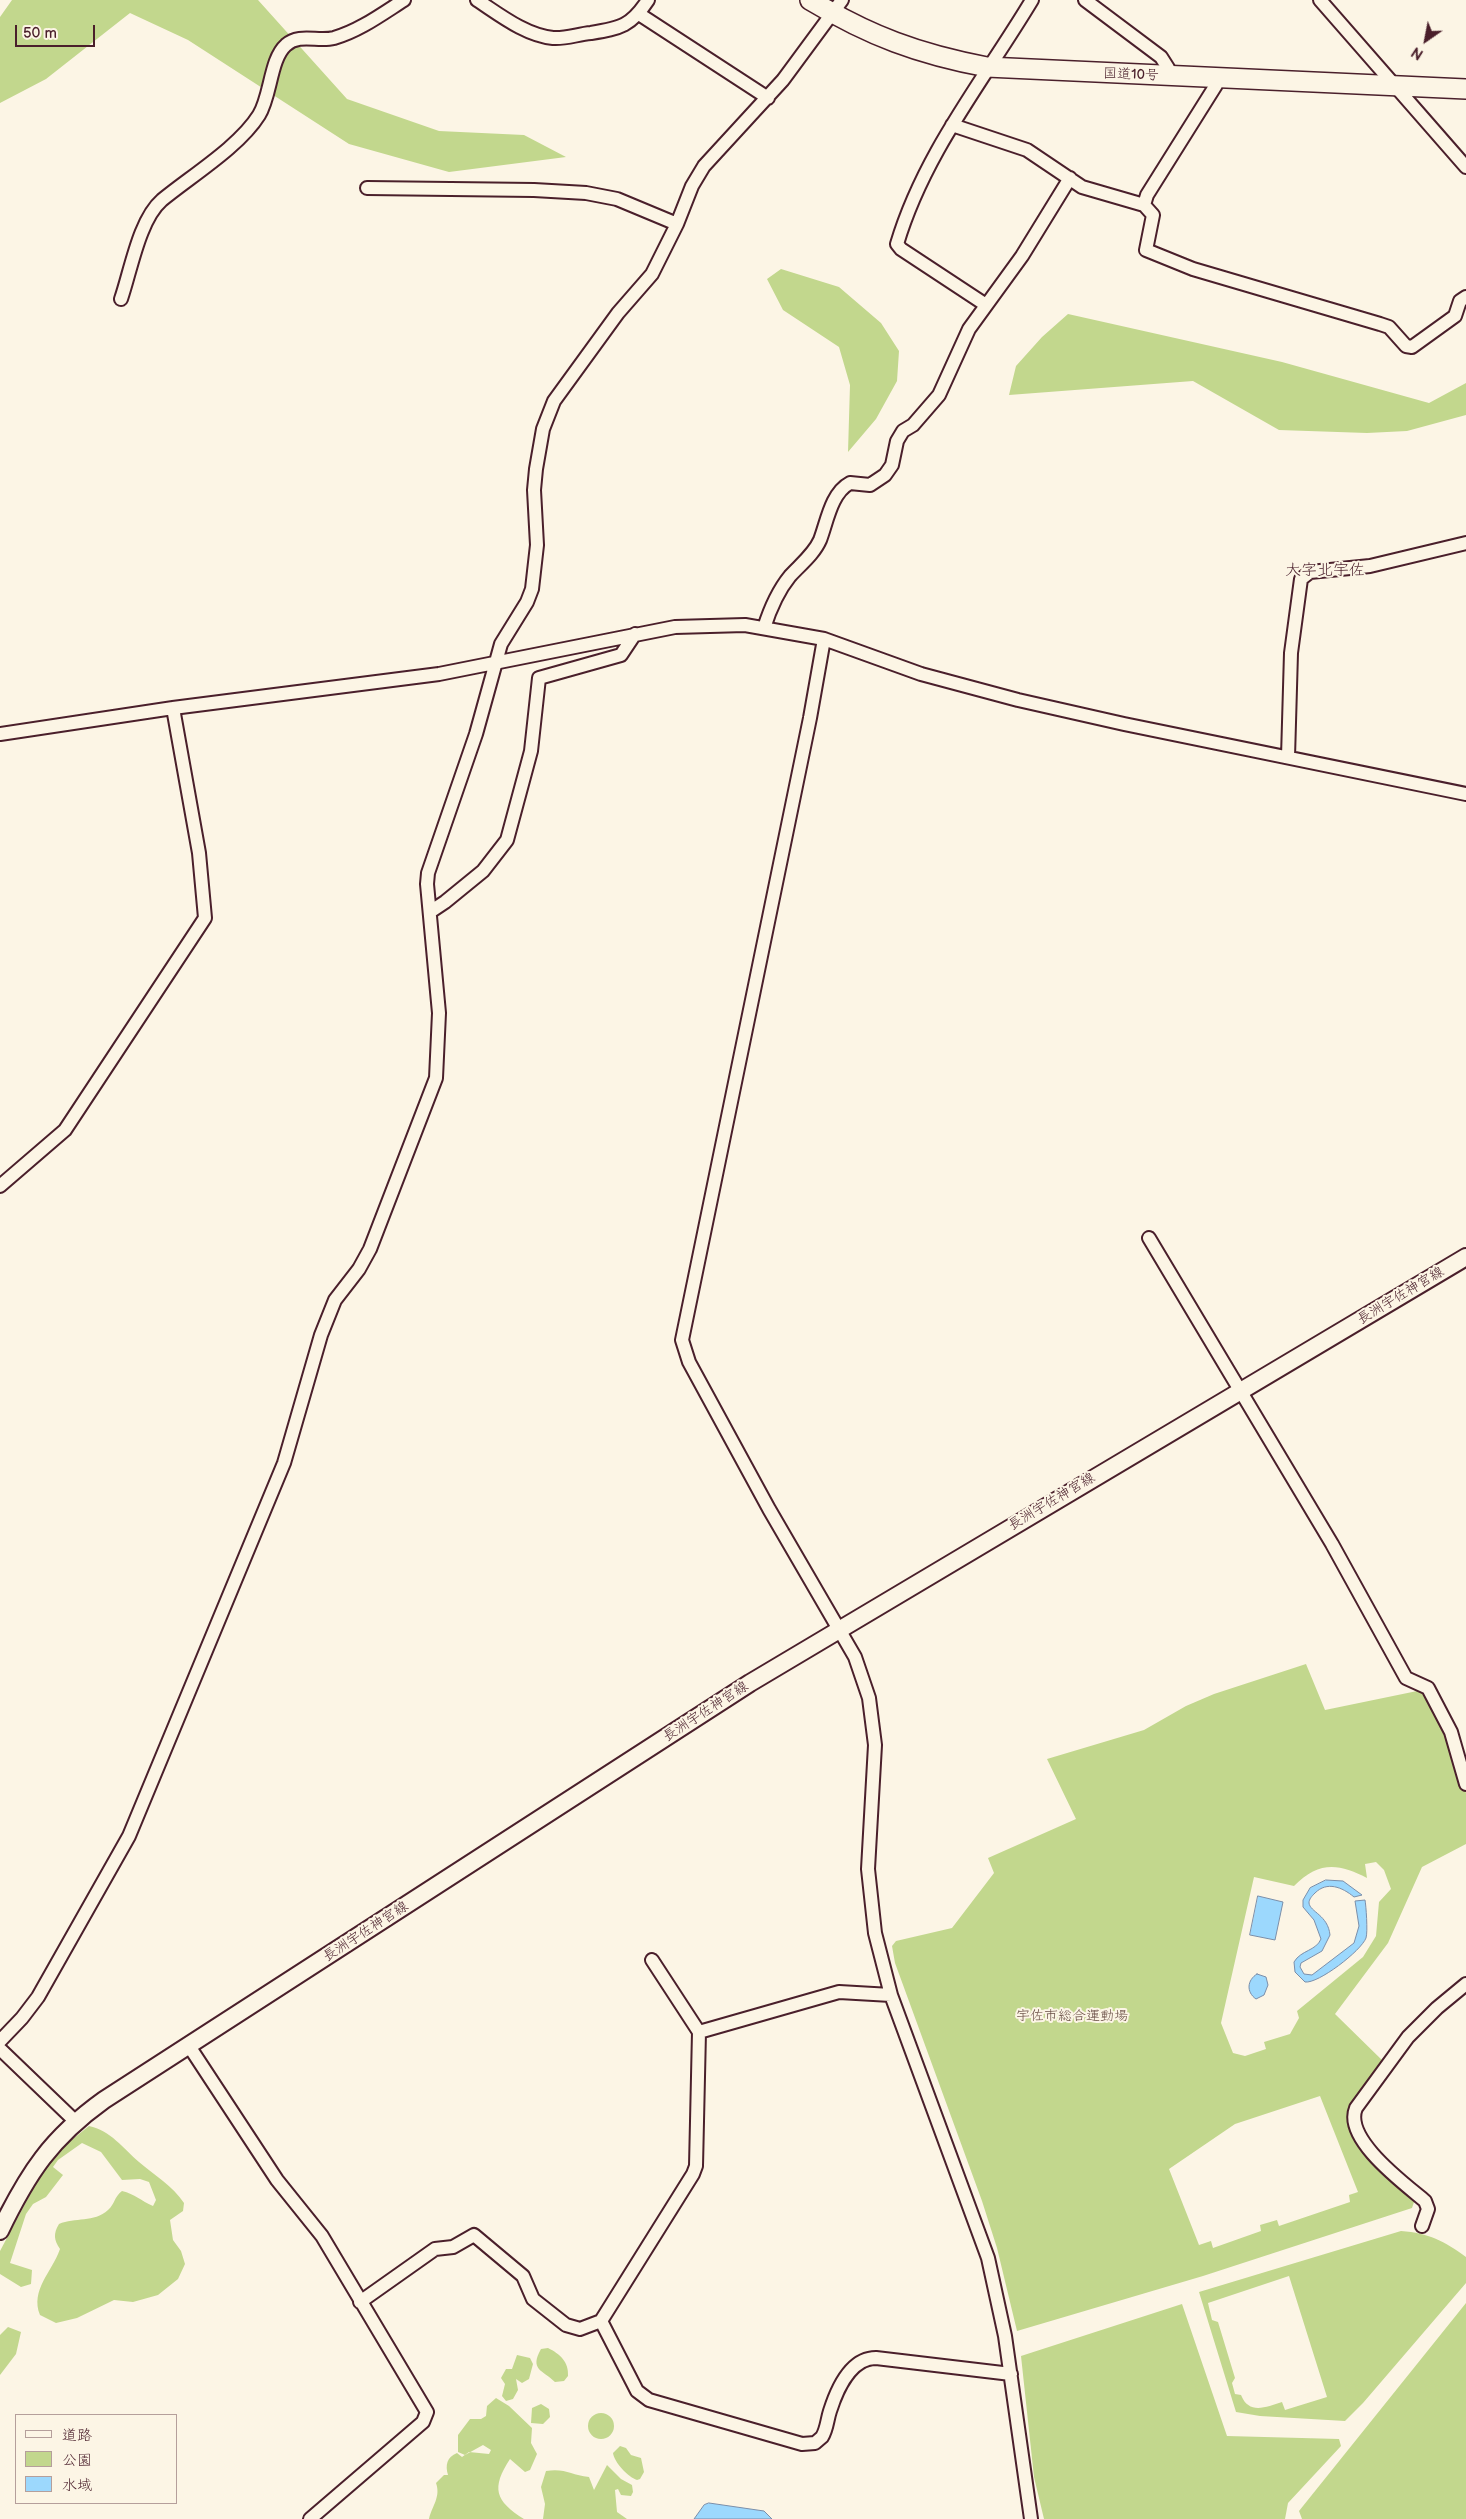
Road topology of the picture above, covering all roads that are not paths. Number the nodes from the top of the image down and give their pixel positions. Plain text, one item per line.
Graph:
1 (404, 0) edge
2 (477, 0) edge
3 (648, 0) edge
4 (810, 0) edge
5 (1032, 0) edge
6 (1085, 0) edge
7 (1320, 0) edge
8 (837, 7) edge
9 (639, 14) junction
10 (987, 67) junction
11 (1168, 77) junction
12 (1215, 78) junction
13 (1397, 86) junction
14 (1466, 89) edge
15 (768, 98) junction
16 (952, 125) junction
17 (1466, 167) edge
18 (1070, 178) junction
19 (367, 188) dead end
20 (1144, 205) junction
21 (677, 224) junction
22 (1466, 296) edge
23 (121, 299) dead end
24 (986, 305) junction
25 (1466, 543) edge
26 (764, 628) junction
27 (635, 634) junction
28 (824, 639) junction
29 (494, 664) junction
30 (173, 708) junction
31 (0, 734) edge
32 (1288, 757) junction
33 (1466, 794) edge
34 (430, 912) junction
35 (0, 1186) edge
36 (1149, 1238) dead end
37 (1466, 1257) edge
38 (1240, 1391) junction
39 (839, 1629) junction
40 (1466, 1784) edge
41 (652, 1960) dead end
42 (1466, 1984) edge
43 (891, 1995) junction
44 (699, 2032) junction
45 (0, 2041) edge
46 (188, 2046) junction
47 (0, 2049) edge
48 (76, 2121) junction
49 (1422, 2226) dead end
50 (0, 2231) edge
51 (360, 2302) junction
52 (601, 2321) junction
53 (1011, 2374) junction
54 (310, 2519) edge
55 (1031, 2519) edge

1 - 23 street
2 - 9 street
3 - 9 street
4 - 8 highway, 国道10号
5 - 10 street
6 - 11 street
7 - 13 street
8 - 10 highway, 国道10号
8 - 15 street
9 - 15 street
10 - 11 highway, 国道10号
10 - 16 street
11 - 12 highway, 国道10号
12 - 13 highway, 国道10号
12 - 20 street
13 - 14 highway, 国道10号
13 - 17 street
15 - 21 street
16 - 18 street
16 - 24 street
18 - 20 street
18 - 24 street
19 - 21 street
20 - 22 street
21 - 29 street
24 - 26 street
25 - 32 street
26 - 27 street
26 - 28 street
27 - 29 street
27 - 34 street
28 - 32 street
28 - 39 street
29 - 30 street
29 - 34 street
30 - 31 street
30 - 35 street
32 - 33 street
34 - 45 street
36 - 38 street
37 - 38 main road, 長洲宇佐神宮線
38 - 39 main road, 長洲宇佐神宮線
38 - 40 street
39 - 43 street
39 - 46 main road, 長洲宇佐神宮線
41 - 44 street
42 - 49 street
43 - 44 street
43 - 53 street
44 - 52 street
46 - 48 main road, 長洲宇佐神宮線
46 - 51 street
47 - 48 street
48 - 50 main road, 長洲宇佐神宮線
51 - 52 street
51 - 54 street
52 - 53 street
53 - 55 street

